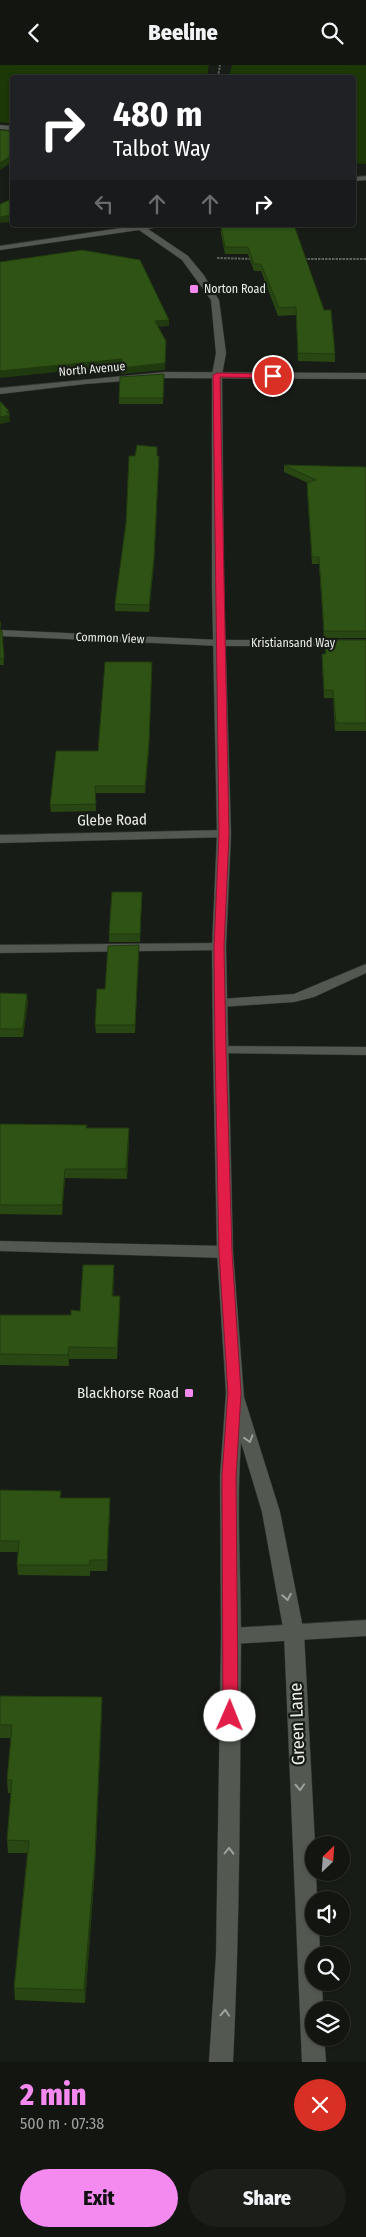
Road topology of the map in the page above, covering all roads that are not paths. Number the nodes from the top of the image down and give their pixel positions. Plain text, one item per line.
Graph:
1 (145, 227) edge
2 (141, 228) junction
3 (0, 249) edge
4 (217, 375) junction
5 (366, 376) edge
6 (0, 391) edge
7 (0, 633) edge
8 (220, 643) junction
9 (366, 643) edge
10 (224, 834) junction
11 (0, 839) edge
12 (219, 947) junction
13 (0, 949) edge
14 (366, 968) edge
15 (221, 1003) junction
16 (220, 1050) junction
17 (366, 1051) edge
18 (0, 1246) edge
19 (226, 1252) junction
20 (235, 1393) junction
21 (366, 1628) edge
22 (294, 1633) junction
23 (231, 1636) junction
24 (221, 2062) edge
25 (314, 2062) edge

1 - 2 street
2 - 3 street
2 - 4 street, Green Lane
4 - 5 street, North Avenue
4 - 6 street, North Avenue
4 - 8 street, Green Lane
7 - 8 street, Common View
8 - 9 street, Kristiansand Way
8 - 10 street, Green Lane
10 - 11 street, Glebe Road
10 - 12 street, Green Lane
12 - 13 street
12 - 15 street, Green Lane
14 - 15 street
15 - 16 street, Green Lane
16 - 17 street
16 - 19 street, Green Lane
18 - 19 street
19 - 20 street, Green Lane
20 -> 22 street, Green Lane
20 - 23 street, Green Lane
21 - 22 street
22 - 23 street
22 -> 25 street, Green Lane
24 -> 23 street, Green Lane

